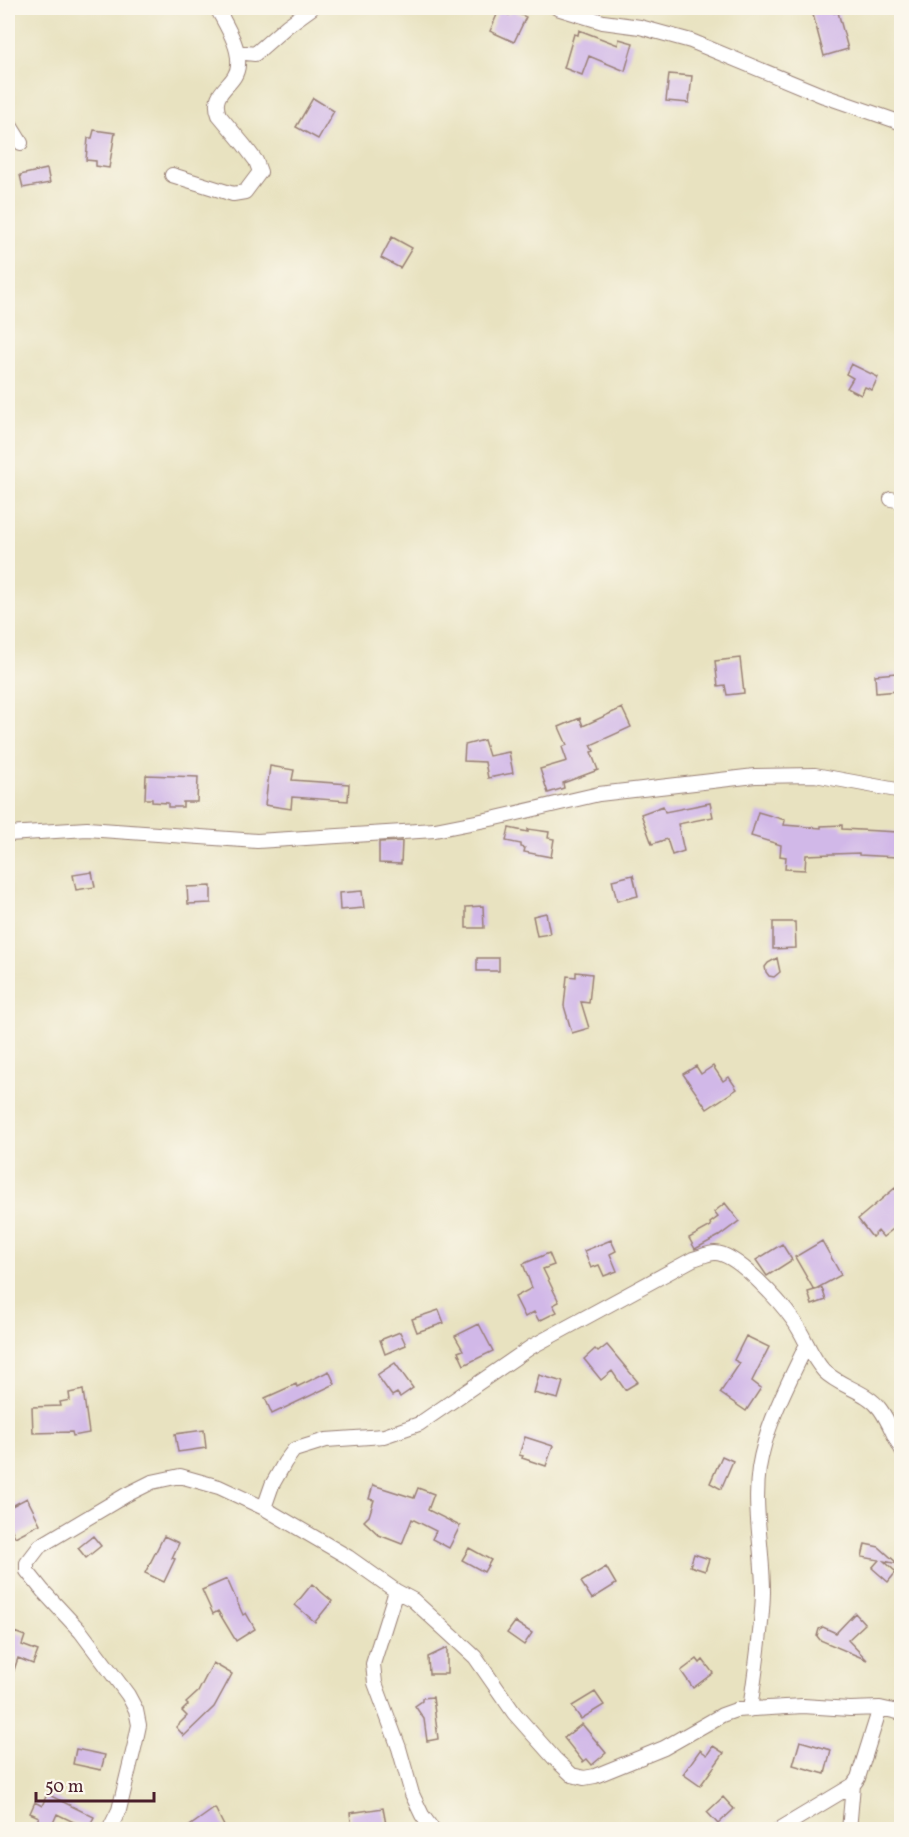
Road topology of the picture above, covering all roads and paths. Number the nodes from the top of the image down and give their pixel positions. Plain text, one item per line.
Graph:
1 (217, 8) edge
2 (312, 8) edge
3 (557, 8) edge
4 (237, 52) junction
5 (8, 122) edge
6 (902, 123) edge
7 (21, 143) dead end
8 (172, 175) dead end
9 (902, 791) edge
10 (8, 834) edge
11 (807, 1344) junction
12 (902, 1450) edge
13 (264, 1508) junction
14 (396, 1591) junction
15 (880, 1708) junction
16 (750, 1710) junction
17 (902, 1713) edge
18 (853, 1785) junction
19 (109, 1830) edge
20 (433, 1830) edge
21 (778, 1830) edge
22 (849, 1830) edge

1 - 4 street
2 - 4 street
3 - 6 street
4 - 8 street
5 - 7 street
9 - 10 street
11 - 12 street
11 - 13 street
11 - 16 street
13 - 14 street
13 - 19 street
14 - 16 street
14 - 20 street
15 - 16 street
15 - 17 street
15 - 18 street
18 - 21 street
18 - 22 street

